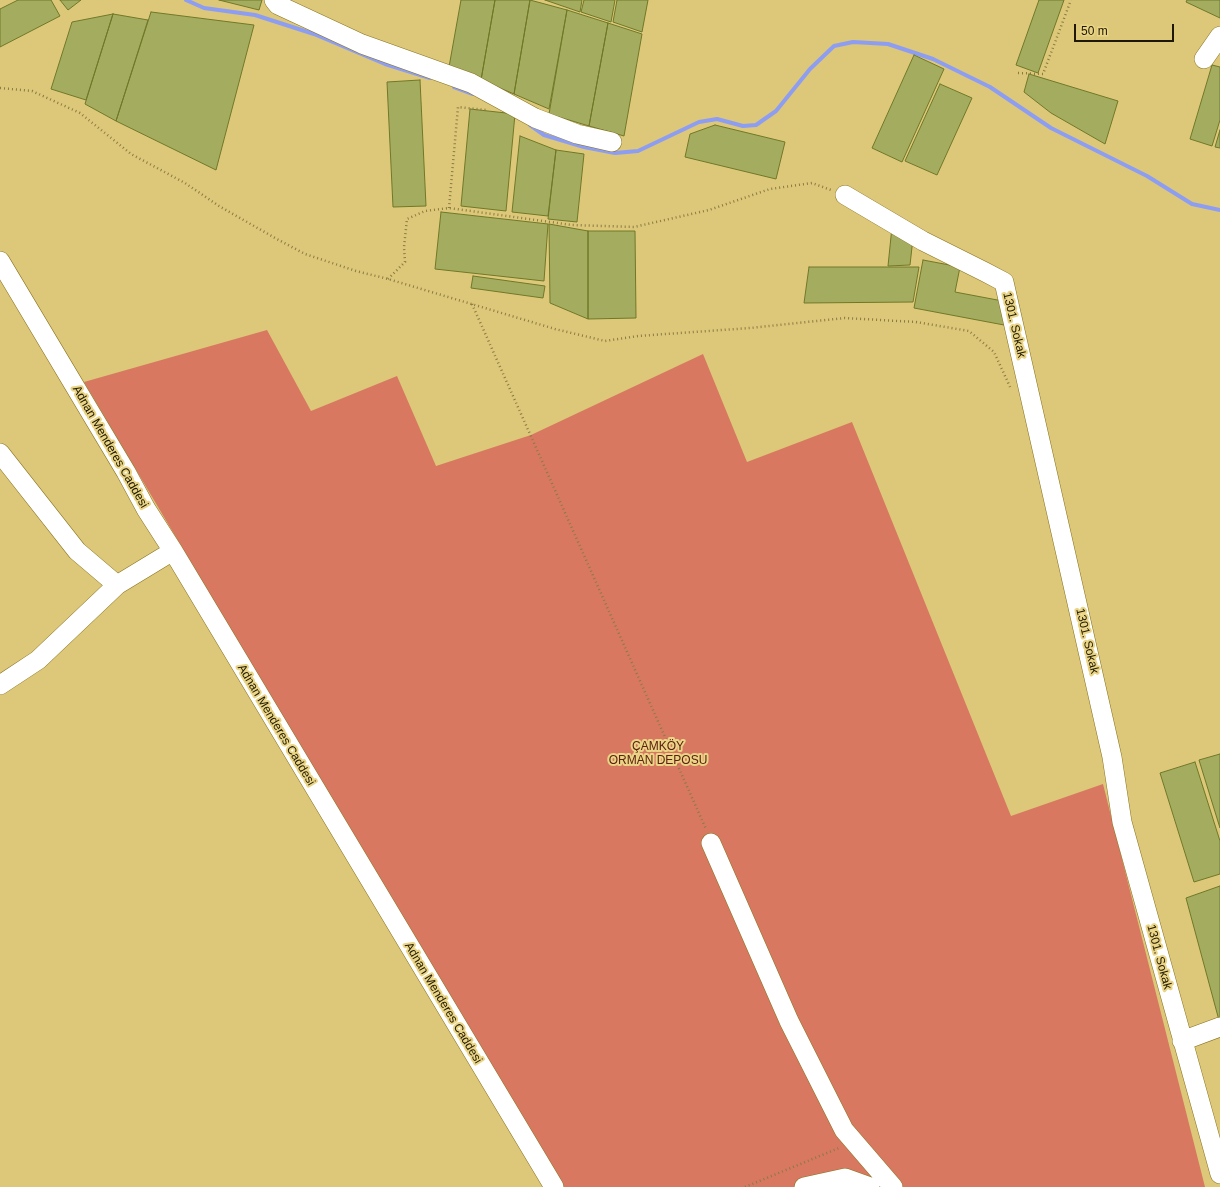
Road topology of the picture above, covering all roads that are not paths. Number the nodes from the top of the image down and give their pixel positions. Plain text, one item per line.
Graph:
1 (274, 0) edge
2 (1220, 36) edge
3 (1204, 59) dead end
4 (612, 142) dead end
5 (845, 195) road end
6 (0, 261) edge
7 (0, 453) edge
8 (173, 552) junction
9 (117, 585) junction
10 (0, 685) edge
11 (711, 843) road end
12 (1220, 1027) edge
13 (1182, 1041) junction
14 (1220, 1174) edge
15 (554, 1187) edge
16 (804, 1187) edge
17 (870, 1187) edge
18 (893, 1187) edge

1 - 4 street
2 - 3 street
5 - 13 street, 1301. Sokak
6 - 8 street, Adnan Menderes Caddesi
7 - 9 street
8 - 9 street
8 - 15 street, Adnan Menderes Caddesi
9 - 10 street
11 - 18 street
12 - 13 street
13 - 14 street, 1301. Sokak
16 - 17 street

